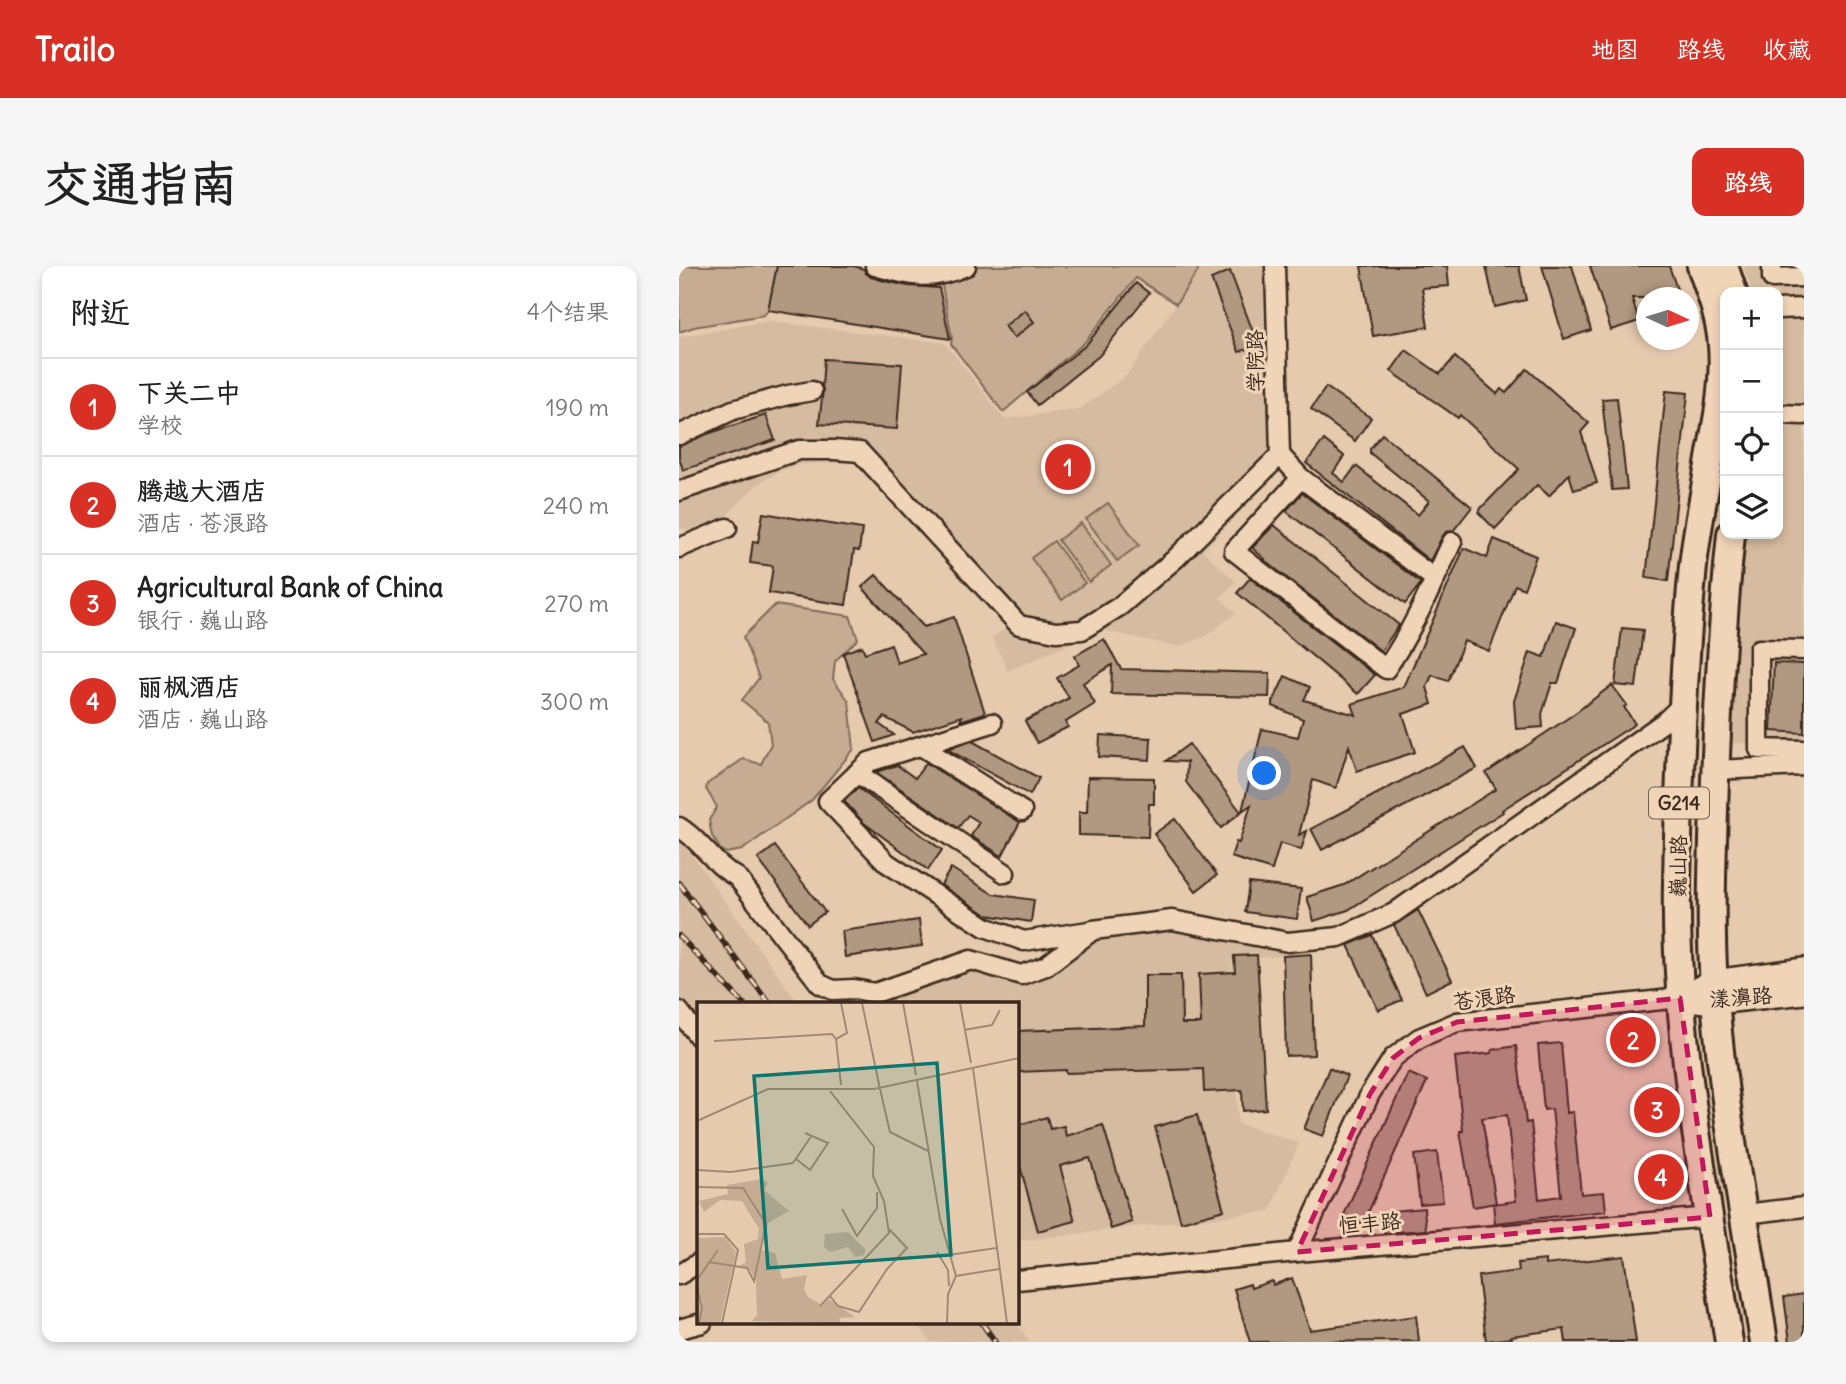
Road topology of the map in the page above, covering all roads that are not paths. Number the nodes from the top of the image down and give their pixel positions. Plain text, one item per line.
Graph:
1 (875, 266) edge
2 (966, 266) edge
3 (1275, 266) edge
4 (1701, 266) edge
5 (1724, 266) edge
6 (1772, 266) edge
7 (1804, 277) edge
8 (1731, 287) edge
9 (1804, 308) edge
10 (1783, 309) edge
11 (1720, 313) edge
12 (1722, 350) edge
13 (812, 391) dead end
14 (1721, 413) edge
15 (1783, 414) edge
16 (1804, 415) edge
17 (1720, 425) edge
18 (679, 435) edge
19 (1280, 456) junction
20 (1301, 478) junction
21 (679, 491) edge
22 (727, 528) dead end
23 (1731, 539) edge
24 (1452, 542) dead end
25 (679, 548) edge
26 (1434, 579) junction
27 (1804, 650) edge
28 (1683, 704) junction
29 (992, 723) dead end
30 (921, 746) junction
31 (1804, 750) edge
32 (1804, 766) edge
33 (1715, 770) junction
34 (857, 774) junction
35 (1022, 811) dead end
36 (679, 827) edge
37 (1006, 873) dead end
38 (1093, 930) junction
39 (1804, 971) edge
40 (854, 989) junction
41 (1715, 992) junction
42 (1804, 992) edge
43 (1680, 998) junction
44 (838, 1002) edge
45 (679, 1011) edge
46 (697, 1035) edge
47 (1804, 1207) edge
48 (1745, 1214) junction
49 (1710, 1217) junction
50 (1297, 1252) junction
51 (697, 1264) edge
52 (679, 1275) edge
53 (1026, 1279) edge
54 (700, 1324) edge
55 (680, 1333) edge
56 (1729, 1342) edge
57 (1764, 1342) edge

1 - 2 street
3 - 19 street, 学院路
4 - 11 highway, 巍山路 / G214
5 - 8 highway
6 - 7 street
9 - 10 street
12 - 14 highway, 巍山路 / G214
13 - 18 street
15 - 16 street
17 - 28 highway, 巍山路 / G214
19 - 20 street
19 - 21 street
20 - 26 street
20 - 26 street
22 - 25 street
23 - 33 highway, 巍山路 / G214
24 - 26 street
27 - 31 street
28 - 38 street
28 - 43 highway, 巍山路 / G214
29 - 30 street
30 - 34 street
30 - 35 street
32 - 33 street
33 - 41 highway, 巍山路 / G214
34 - 37 street
34 - 38 street
36 - 40 street
38 - 40 street
39 - 41 main road, 漾濞路
40 - 44 street
41 - 42 main road, 漾濞路
41 - 43 main road, 漾濞路
41 - 48 highway, 巍山路 / G214
43 - 49 highway, 巍山路 / G214
43 - 50 street, 苍浪路
45 - 46 street
47 - 48 street
48 - 57 highway, 巍山路 / G214
49 - 50 street, 恒丰路
49 - 56 highway, 巍山路 / G214
50 - 53 street, 恒丰路
51 - 52 street
54 - 55 street

